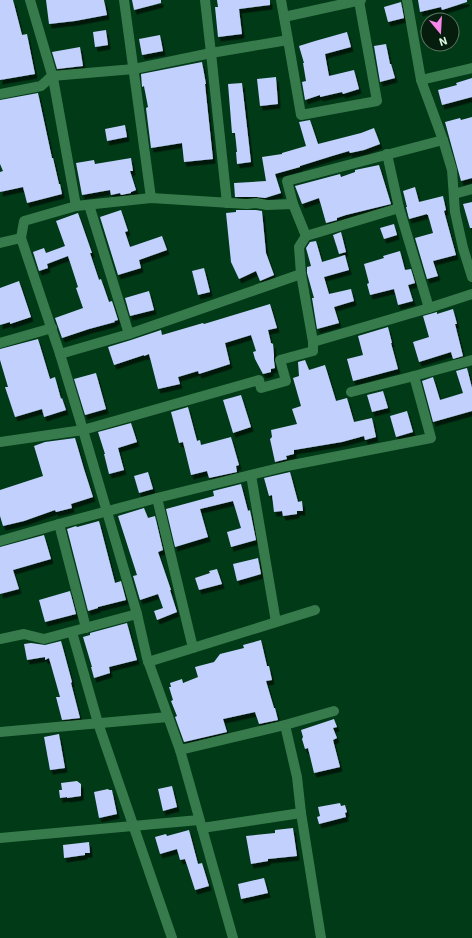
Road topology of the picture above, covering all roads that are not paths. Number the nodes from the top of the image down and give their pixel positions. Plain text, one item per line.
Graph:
1 (30, 0) edge
2 (124, 0) edge
3 (204, 0) edge
4 (281, 0) edge
5 (360, 0) edge
6 (407, 0) edge
7 (284, 16) junction
8 (288, 40) junction
9 (211, 53) junction
10 (472, 68) edge
11 (134, 69) junction
12 (52, 76) junction
13 (421, 80) junction
14 (0, 94) edge
15 (444, 140) junction
16 (387, 154) junction
17 (472, 189) edge
18 (454, 194) junction
19 (152, 198) junction
20 (227, 203) junction
21 (293, 204) junction
22 (89, 205) junction
23 (76, 206) junction
24 (399, 208) junction
25 (306, 236) junction
26 (21, 238) junction
27 (0, 243) edge
28 (467, 247) edge
29 (301, 274) junction
30 (472, 277) edge
31 (472, 294) edge
32 (429, 308) junction
33 (52, 328) junction
34 (129, 334) junction
35 (313, 342) junction
36 (0, 343) edge
37 (60, 354) junction
38 (472, 360) edge
39 (414, 376) junction
40 (351, 392) dead end
41 (84, 430) junction
42 (0, 442) edge
43 (251, 475) junction
44 (157, 498) junction
45 (107, 511) junction
46 (59, 524) junction
47 (0, 541) edge
48 (316, 610) dead end
49 (137, 614) junction
50 (276, 622) junction
51 (86, 628) junction
52 (72, 632) junction
53 (0, 639) edge
54 (193, 648) junction
55 (148, 662) junction
56 (334, 711) dead end
57 (168, 717) junction
58 (98, 723) junction
59 (285, 725) junction
60 (0, 732) edge
61 (180, 750) junction
62 (301, 812) junction
63 (201, 824) junction
64 (133, 825) junction
65 (0, 838) edge
66 (172, 938) edge
67 (233, 938) edge
68 (321, 938) edge

1 - 12 street
2 - 11 street
3 - 9 street
4 - 7 street
5 - 7 street
5 - 8 street
6 - 13 street
7 - 8 street
8 - 9 street
9 - 11 street
9 - 20 street
10 - 13 street
11 - 12 street
11 - 19 street
12 - 14 street
12 - 23 street
13 - 15 street
15 - 16 street
15 - 18 street
16 - 21 street
16 - 24 street
17 - 18 street
18 - 28 street
19 - 20 street
19 - 22 street
20 - 21 street
21 - 25 street
22 - 23 street
22 - 34 street
23 - 26 street
24 - 25 street
24 - 32 street
25 - 29 street
26 - 27 street
26 - 33 street
28 - 30 street
29 - 34 street
29 - 35 street
31 - 32 street
32 - 35 street
33 - 36 street
33 - 37 street
34 - 37 street
35 - 41 street
37 - 41 street
38 - 39 street
39 - 40 street
39 - 43 street
41 - 42 street
41 - 45 street
43 - 44 street
43 - 50 street
44 - 45 street
44 - 54 street
45 - 46 street
45 - 49 street
46 - 47 street
46 - 51 street
48 - 50 street
49 - 51 street
49 - 55 street
50 - 54 street
51 - 52 street
52 - 53 street
52 - 58 street
54 - 55 street
55 - 57 street
56 - 59 street
57 - 58 street
57 - 61 street
58 - 60 street
58 - 64 street
59 - 61 street
59 - 62 street
61 - 63 street
62 - 63 street
62 - 68 street
63 - 64 street
63 - 67 street
64 - 65 street
64 - 66 street

